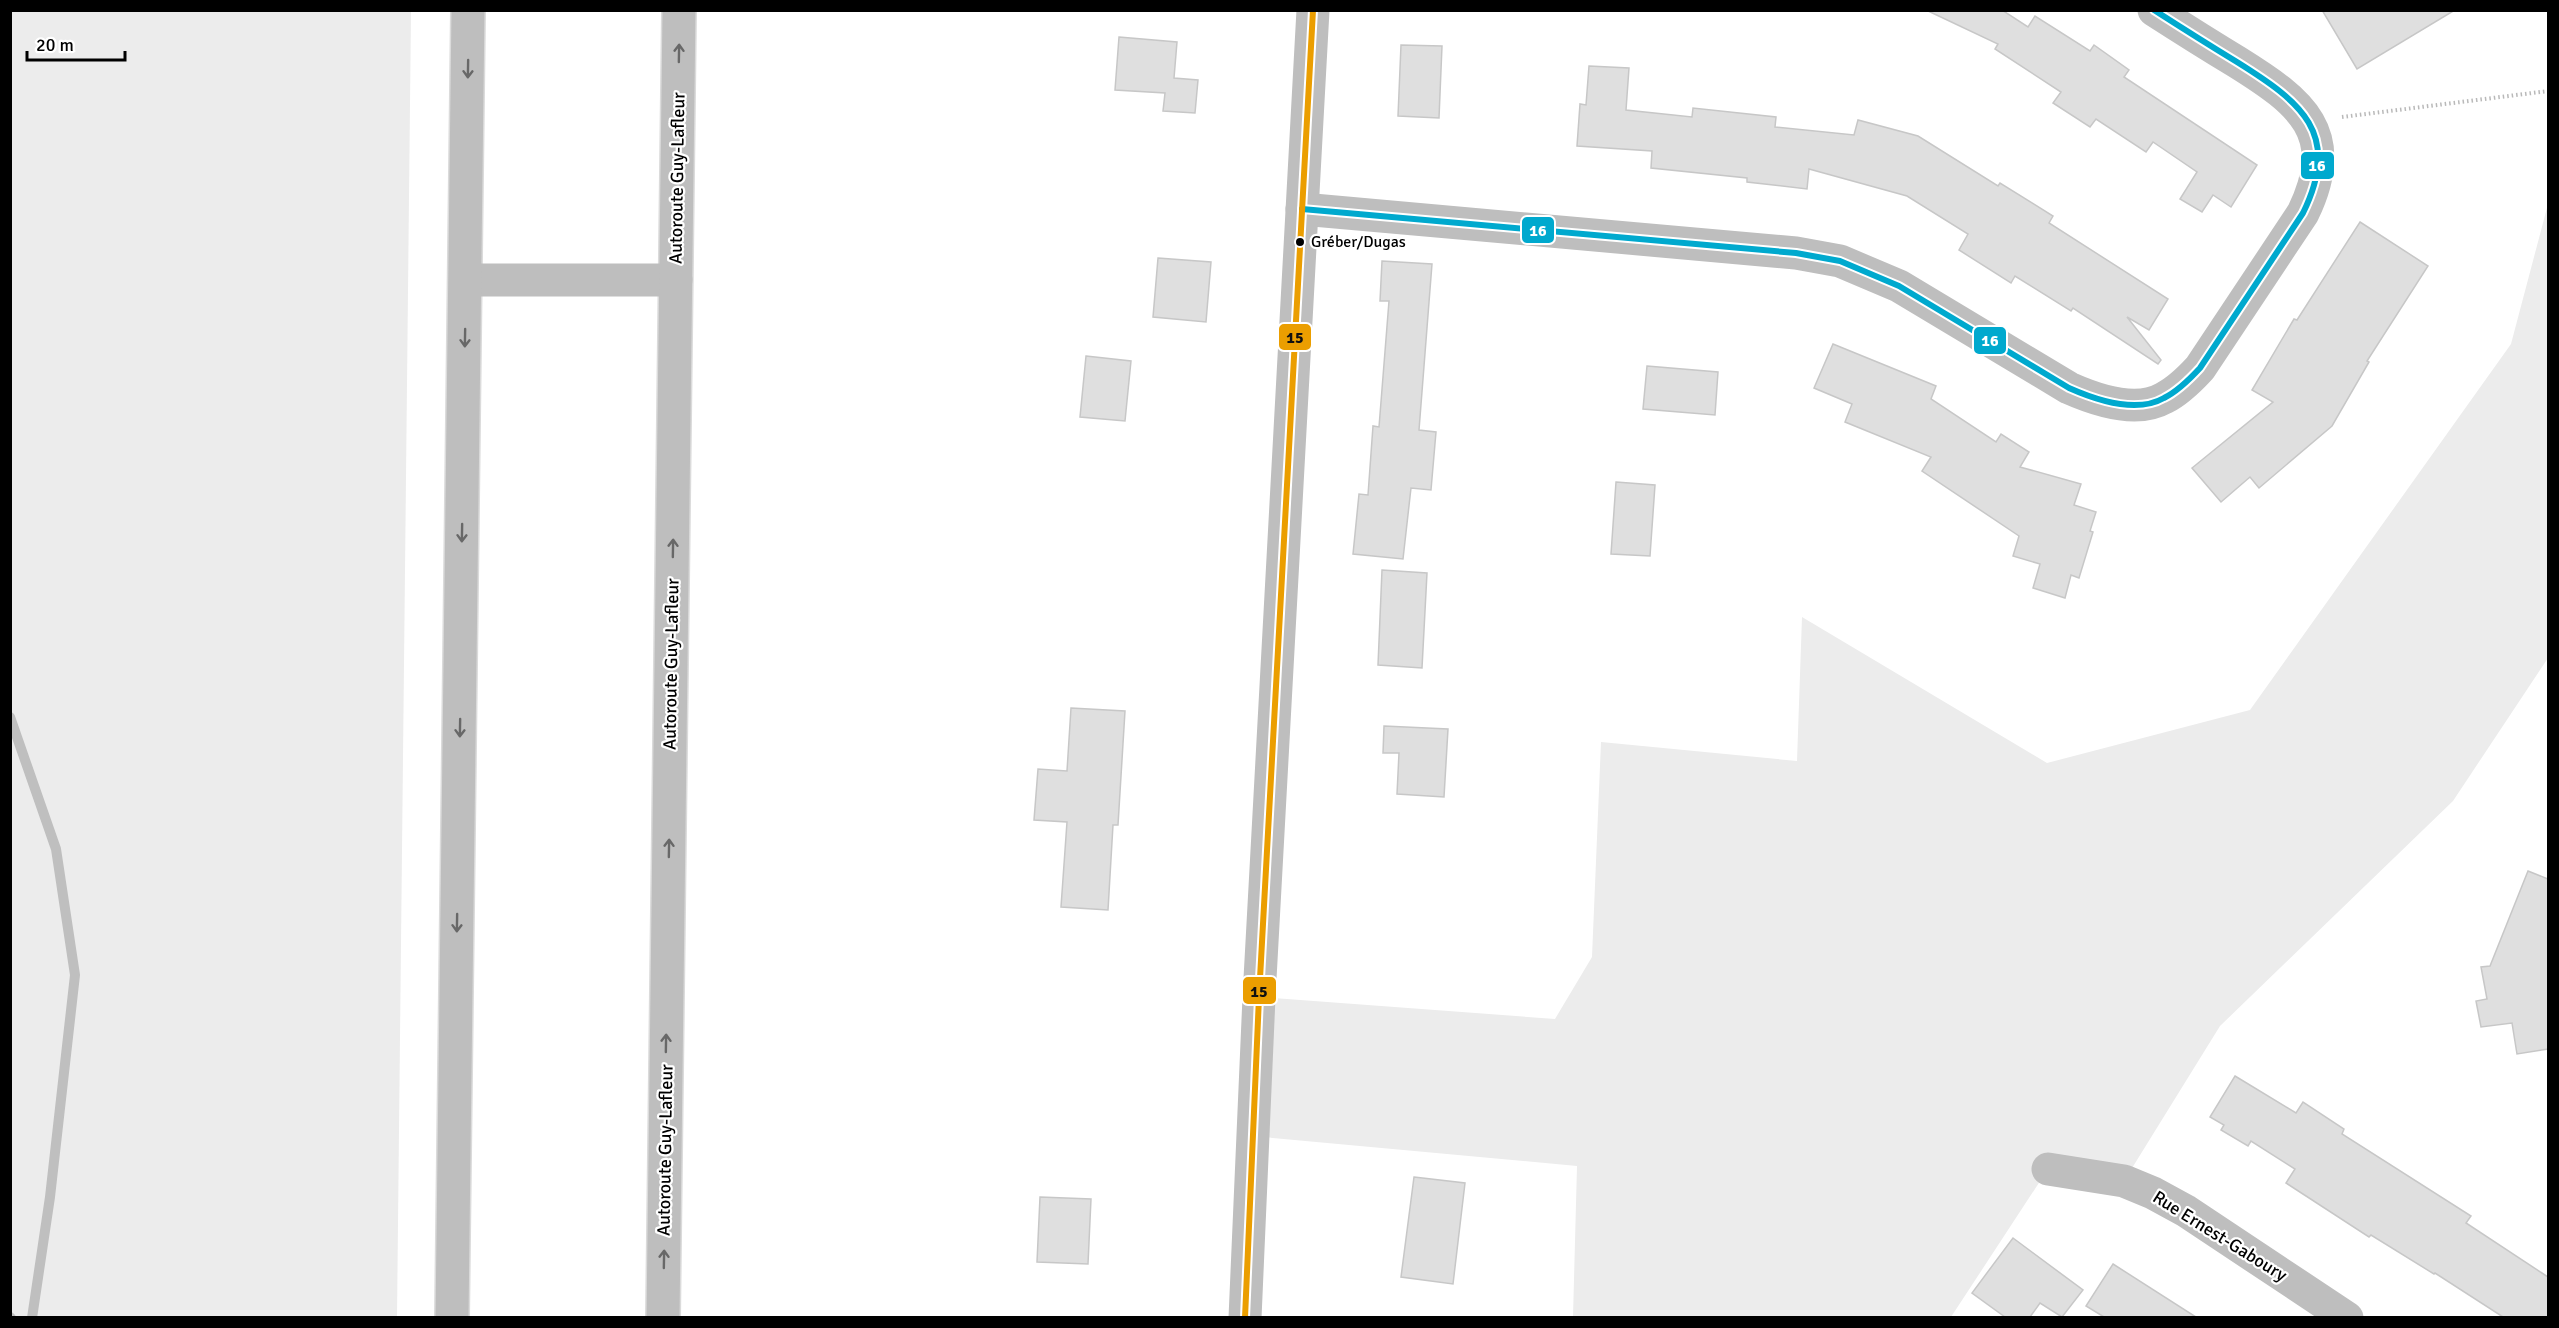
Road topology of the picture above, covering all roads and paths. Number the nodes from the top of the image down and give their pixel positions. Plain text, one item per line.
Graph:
1 (468, 10) edge
2 (679, 10) edge
3 (1313, 10) edge
4 (2154, 10) edge
5 (2548, 91) edge
6 (2308, 121) junction
7 (1302, 209) junction
8 (466, 280) junction
9 (676, 280) junction
10 (2048, 1169) dead end
11 (452, 1317) edge
12 (663, 1317) edge
13 (1245, 1317) edge
14 (2348, 1317) edge

1 -> 8 main road
9 -> 2 main road, Autoroute Guy-Lafleur
3 - 7 main road
4 - 6 main road
5 - 6 path
6 - 7 main road
7 - 13 main road
8 - 9 main road
8 -> 11 main road
12 -> 9 main road, Autoroute Guy-Lafleur
10 - 14 main road, Rue Ernest-Gaboury

